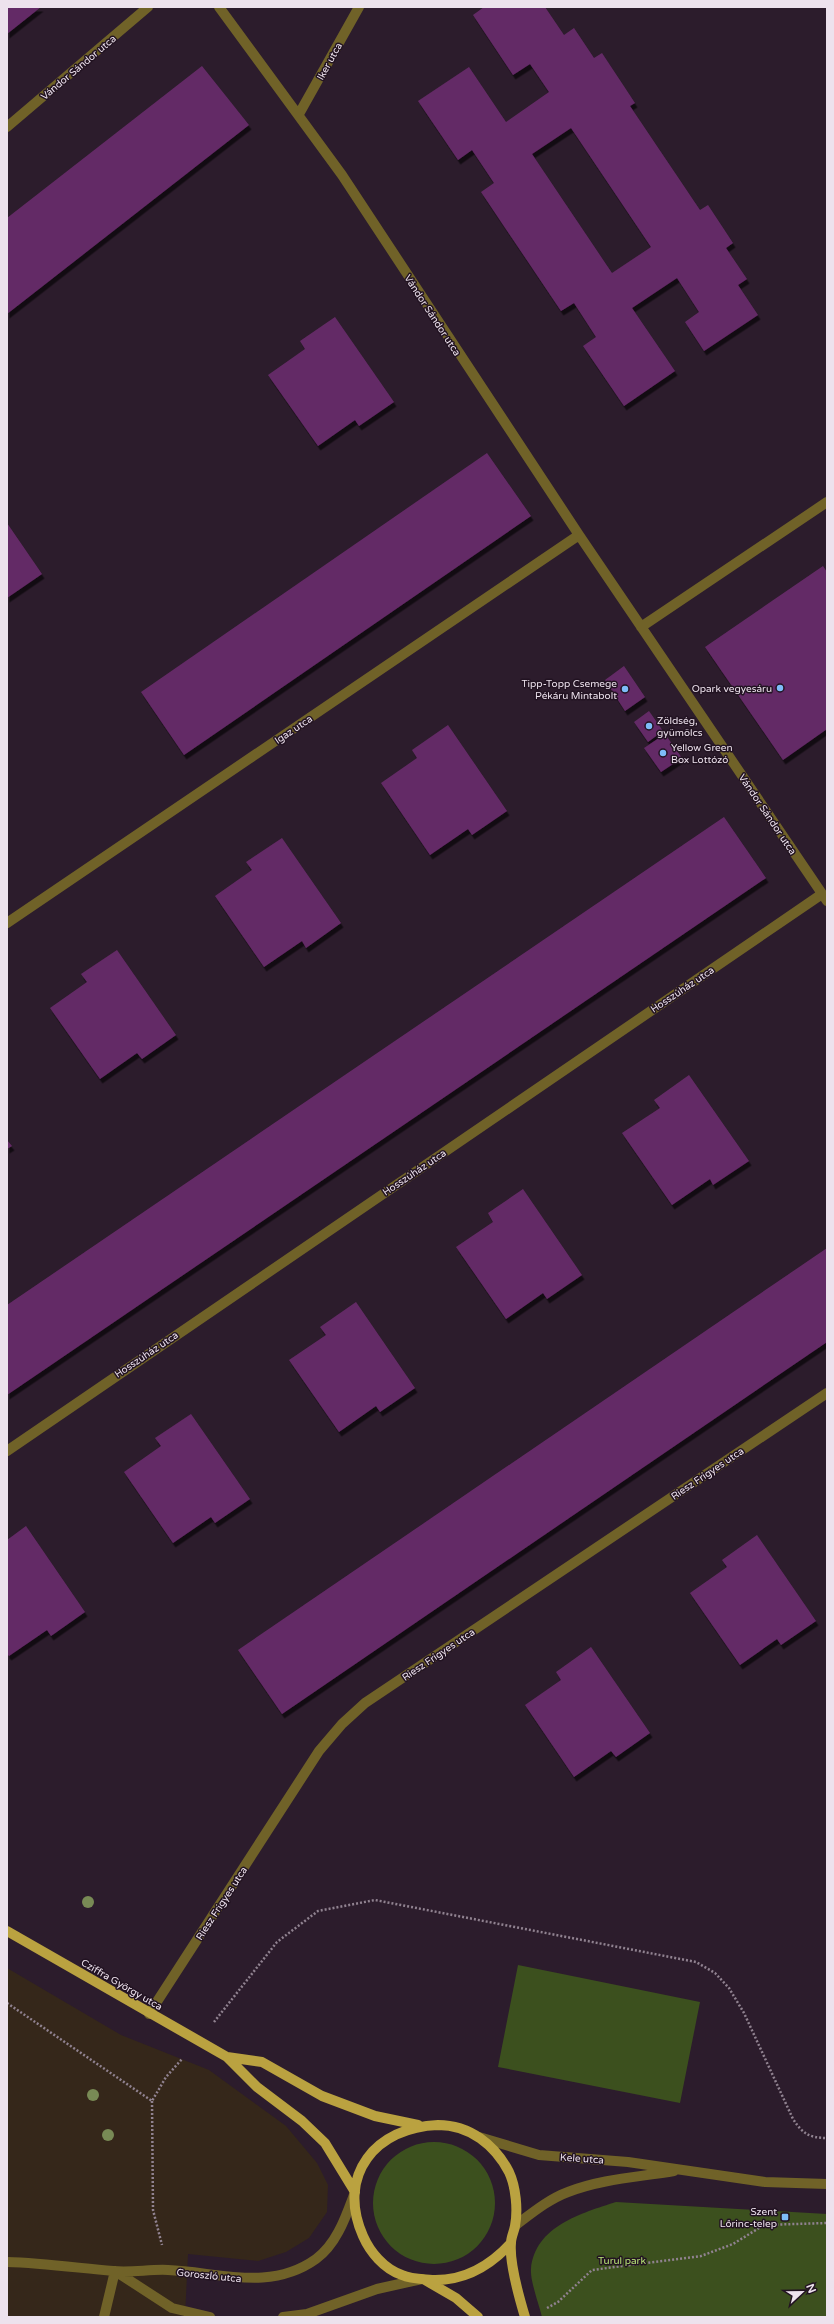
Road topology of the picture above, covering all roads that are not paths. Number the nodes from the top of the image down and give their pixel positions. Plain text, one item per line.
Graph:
1 (148, 7) edge
2 (219, 7) edge
3 (359, 7) edge
4 (299, 114) junction
5 (7, 127) edge
6 (827, 502) edge
7 (579, 535) junction
8 (641, 627) junction
9 (824, 897) edge
10 (7, 922) edge
11 (827, 1393) edge
12 (7, 1451) edge
13 (7, 1931) edge
14 (149, 2014) junction
15 (227, 2057) junction
16 (422, 2126) junction
17 (479, 2137) junction
18 (686, 2170) junction
19 (827, 2184) edge
20 (355, 2192) junction
21 (516, 2225) junction
22 (511, 2243) junction
23 (7, 2262) edge
24 (115, 2271) junction
25 (423, 2279) junction
26 (104, 2317) edge
27 (210, 2317) edge
28 (283, 2317) edge
29 (478, 2317) edge
30 (526, 2317) edge

1 - 5 street, Vándor Sándor utca
2 - 4 street, Vándor Sándor utca
3 - 4 street, Iker utca
4 - 7 street, Vándor Sándor utca
6 - 8 street
7 - 8 street, Vándor Sándor utca
7 - 10 street, Igaz utca
8 - 9 street, Vándor Sándor utca
9 - 12 street, Hosszúház utca
11 - 14 street, Riesz Frigyes utca
13 - 14 main road, Cziffra György utca
14 - 15 main road, Cziffra György utca
15 - 16 main road, Cziffra György utca
15 - 20 main road, Cziffra György utca
16 - 17 main road, Cziffra György utca
16 - 20 main road, Cziffra György utca
17 - 18 street, Kele utca
17 - 21 main road, Cziffra György utca
18 - 19 street, Kele utca
18 - 21 street, Kele utca
20 - 24 street, Goroszló utca
20 - 25 main road, Cziffra György utca
21 - 22 main road, Cziffra György utca
22 - 25 main road, Cziffra György utca
22 - 30 main road, Cziffra György utca
23 - 24 street, Goroszló utca
24 - 26 street
24 - 27 street, Goroszló utca
25 - 28 street
25 - 29 main road, Cziffra György utca

